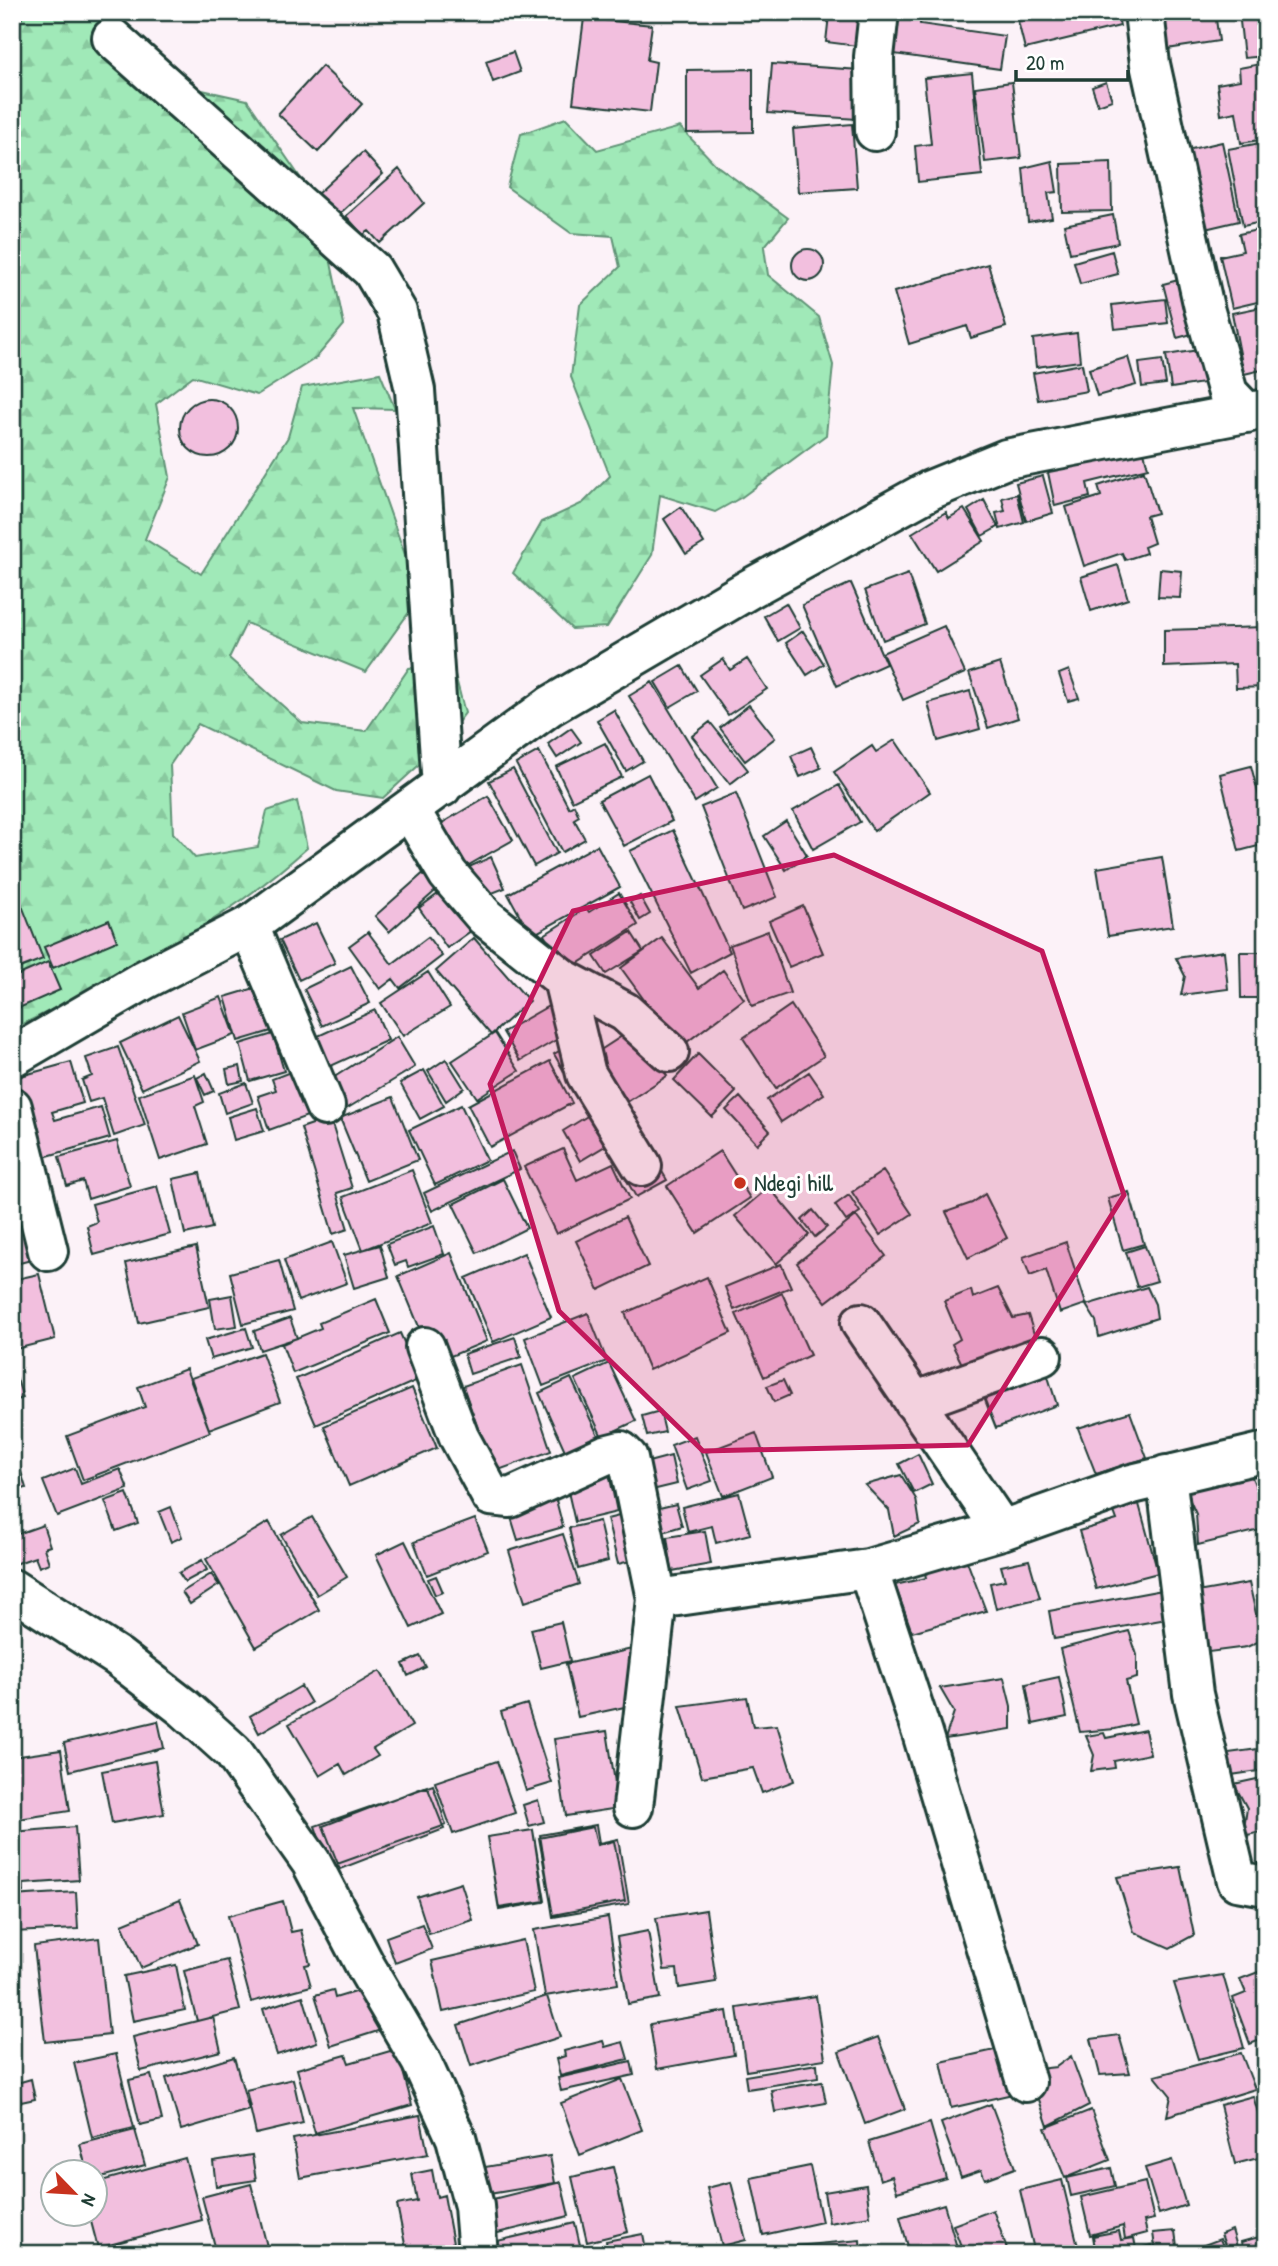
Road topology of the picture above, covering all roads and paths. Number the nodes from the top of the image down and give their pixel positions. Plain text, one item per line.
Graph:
1 (879, 12) edge
2 (1144, 12) edge
3 (112, 38) dead end
4 (875, 131) dead end
5 (1256, 411) edge
6 (442, 787) junction
7 (410, 810) junction
8 (250, 926) junction
9 (563, 979) junction
10 (669, 1052) dead end
11 (12, 1057) edge
12 (325, 1106) dead end
13 (12, 1107) edge
14 (642, 1166) dead end
15 (48, 1251) dead end
16 (861, 1324) dead end
17 (425, 1347) dead end
18 (1042, 1356) dead end
19 (914, 1402) junction
20 (1266, 1452) edge
21 (1166, 1475) junction
22 (1002, 1530) junction
23 (868, 1569) junction
24 (12, 1589) edge
25 (657, 1599) junction
26 (633, 1807) dead end
27 (1266, 1886) edge
28 (1026, 2082) dead end
29 (478, 2254) edge

1 - 4 street
2 - 5 street
3 - 6 street
5 - 6 street
6 - 7 street
7 - 8 street
7 - 9 street
8 - 11 street
8 - 12 street
9 - 10 street
9 - 14 street
13 - 15 street
16 - 19 street
17 - 25 street
18 - 19 street
19 - 22 street
20 - 21 street
21 - 22 street
21 - 27 street
22 - 23 street
23 - 25 street
23 - 28 street
24 - 29 street
25 - 26 street

